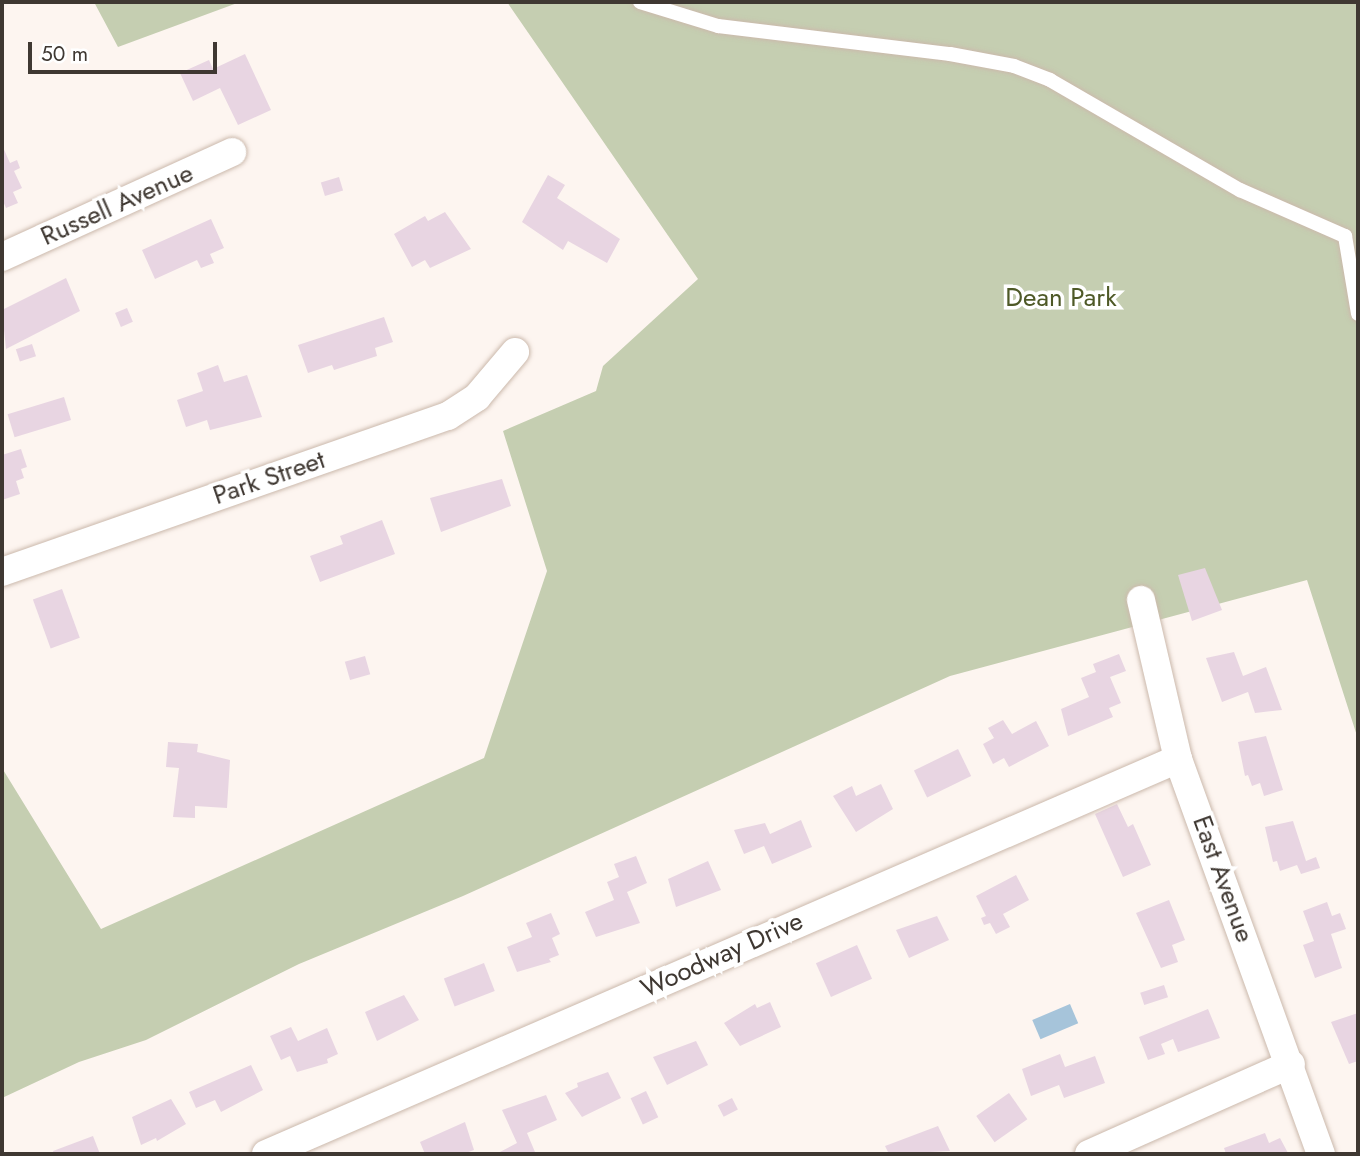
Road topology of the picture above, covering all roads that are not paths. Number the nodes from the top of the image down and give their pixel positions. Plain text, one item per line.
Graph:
1 (640, 2) edge
2 (232, 152) dead end
3 (2, 257) edge
4 (1358, 314) edge
5 (515, 352) dead end
6 (2, 572) edge
7 (1141, 600) dead end
8 (1178, 759) junction
9 (1291, 1064) junction
10 (266, 1154) edge
11 (1089, 1154) edge
12 (1321, 1154) edge

1 - 4 lane
2 - 3 street, Russell Avenue
5 - 6 street, Park Street
7 - 8 street, East Avenue
8 - 9 street, East Avenue
8 - 10 street, Woodway Drive
9 - 11 street
9 - 12 street, East Avenue

